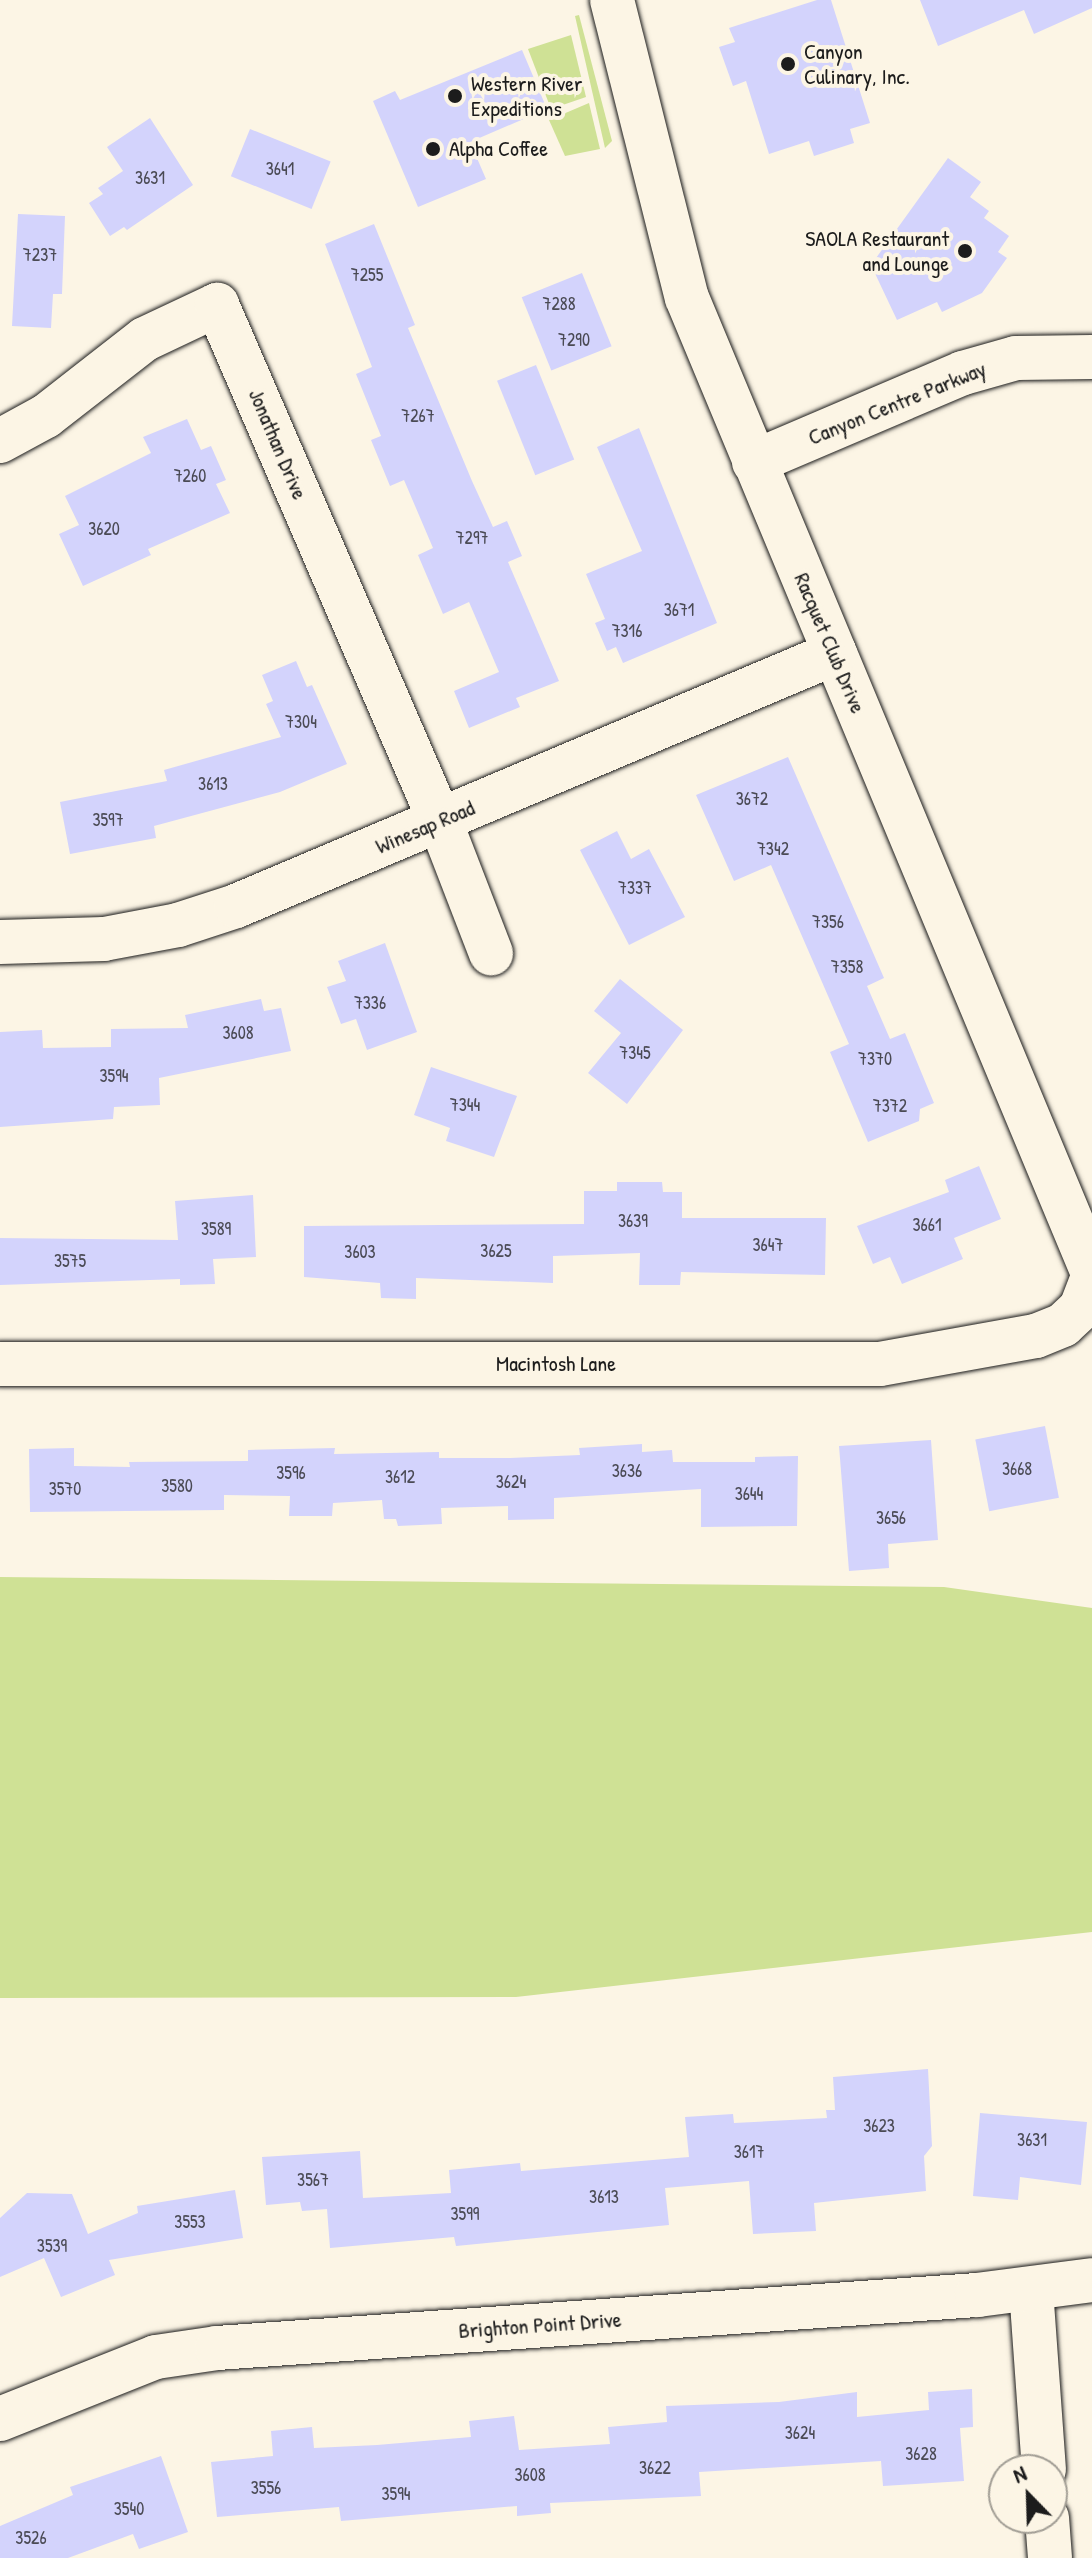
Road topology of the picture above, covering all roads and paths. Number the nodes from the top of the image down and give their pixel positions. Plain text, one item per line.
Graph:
1 (612, 0) edge
2 (1092, 357) edge
3 (0, 441) edge
4 (754, 462) junction
5 (835, 653) junction
6 (440, 821) junction
7 (0, 942) edge
8 (491, 953) dead end
9 (1091, 1283) edge
10 (0, 1364) edge
11 (1092, 2280) edge
12 (1031, 2289) junction
13 (0, 2419) edge
14 (1043, 2454) edge
15 (1048, 2534) edge
16 (1050, 2558) edge

1 - 4 street, Racquet Club Drive
2 - 4 street, Canyon Centre Parkway
3 - 6 street, Jonathan Drive
4 - 5 street, Racquet Club Drive
5 - 6 street, Winesap Road
5 - 9 street, Racquet Club Drive
6 - 7 street, Winesap Road
6 - 8 street
9 - 10 street, Macintosh Lane
11 - 12 street, Brighton Point Drive
12 - 13 street, Brighton Point Drive
12 - 14 street
15 - 16 street

